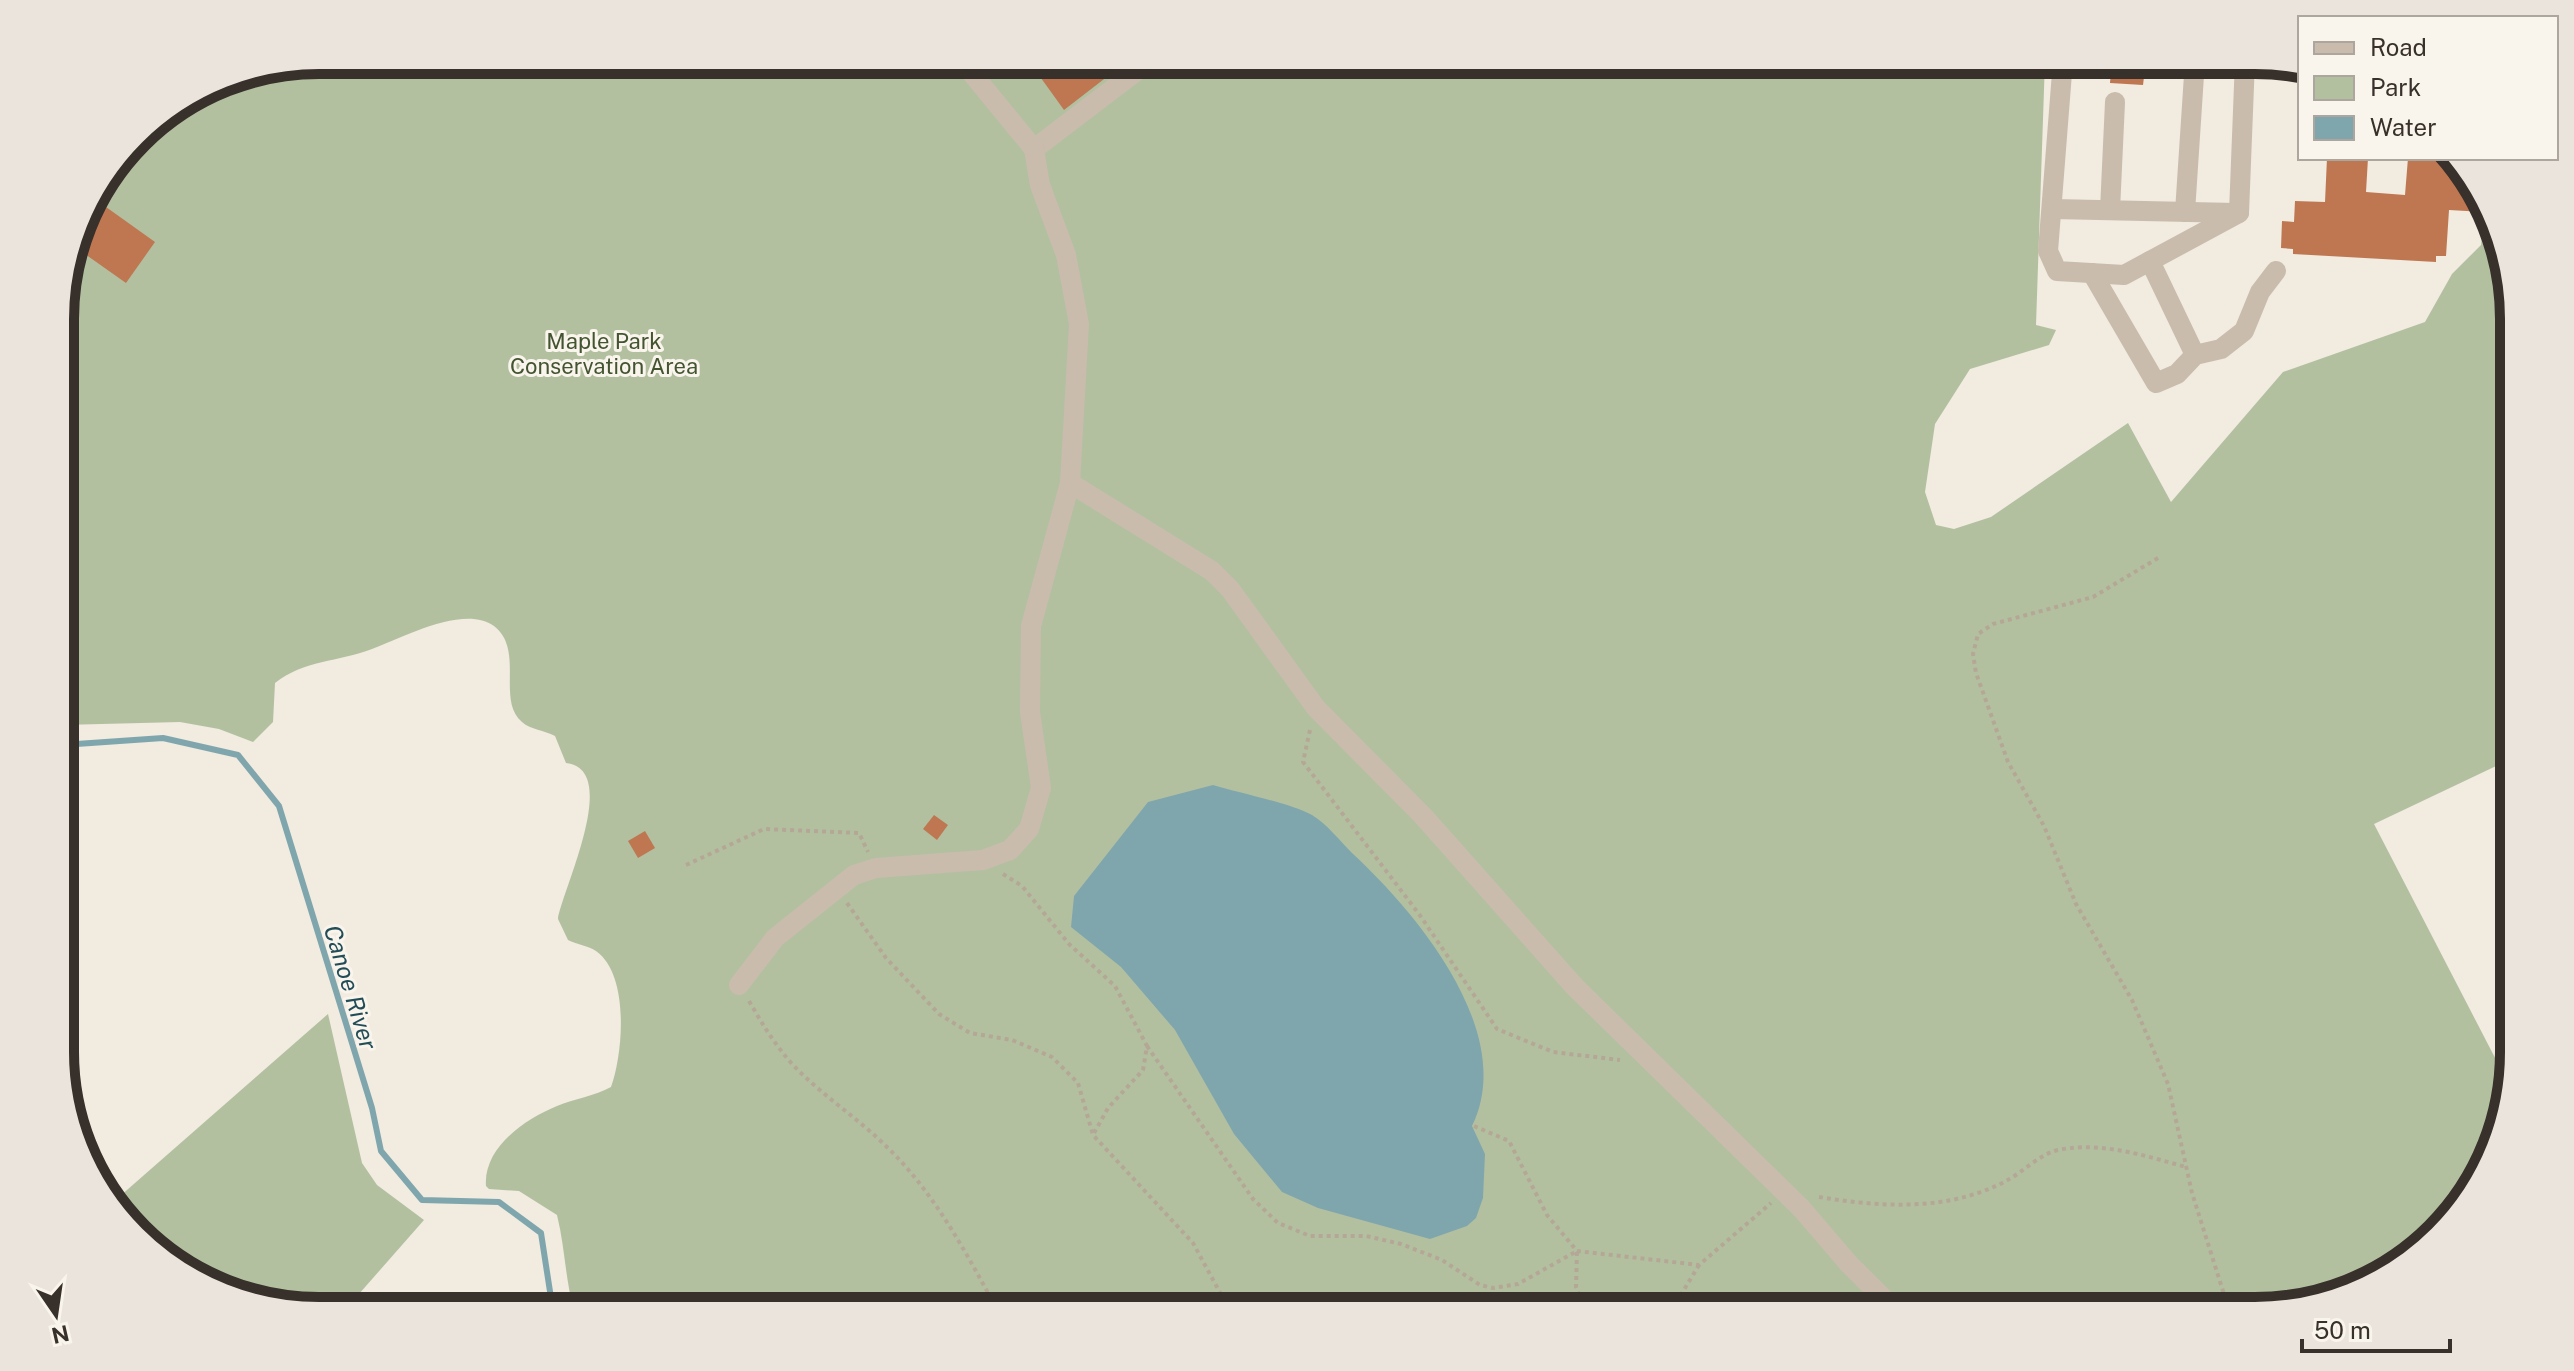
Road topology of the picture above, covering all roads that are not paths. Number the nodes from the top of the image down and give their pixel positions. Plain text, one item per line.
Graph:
1 (2062, 74) edge
2 (2194, 74) edge
3 (2244, 74) edge
4 (973, 75) edge
5 (1132, 75) edge
6 (2115, 102) dead end
7 (1034, 149) junction
8 (2053, 209) junction
9 (2110, 210) junction
10 (2185, 212) junction
11 (2239, 213) junction
12 (2150, 261) junction
13 (2276, 271) dead end
14 (2092, 273) junction
15 (2195, 355) junction
16 (1070, 483) junction
17 (739, 985) road end
18 (1882, 1296) edge

1 - 8 lane
2 - 10 lane
3 - 11 lane
4 - 7 lane
5 - 7 lane
6 - 9 lane
7 - 16 lane
8 - 9 lane
8 - 14 lane
9 - 10 lane
10 - 11 lane
11 - 12 lane
12 - 14 lane
12 - 15 lane
13 - 15 lane
14 - 15 lane
16 - 17 lane
16 - 18 lane

